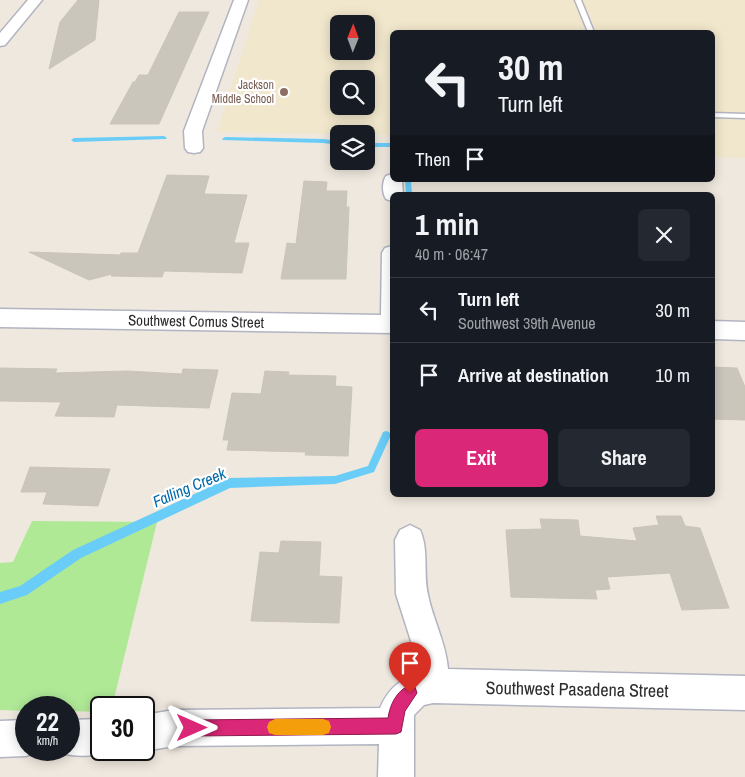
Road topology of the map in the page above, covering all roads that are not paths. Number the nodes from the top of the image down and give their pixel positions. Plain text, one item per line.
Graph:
1 (35, 0) edge
2 (241, 0) edge
3 (578, 0) edge
4 (590, 30) edge
5 (0, 42) edge
6 (715, 115) edge
7 (745, 116) edge
8 (194, 148) dead end
9 (0, 318) edge
10 (390, 324) edge
11 (715, 330) edge
12 (745, 331) edge
13 (410, 540) dead end
14 (421, 689) junction
15 (745, 693) edge
16 (396, 726) junction
17 (155, 731) edge
18 (15, 738) edge
19 (0, 739) edge
20 (396, 777) edge

1 - 5 street
2 - 8 street
3 - 4 lane
6 - 7 lane
9 - 10 street, Southwest Comus Street
11 - 12 street
13 - 14 street
14 - 15 street, Southwest Pasadena Street
14 - 16 street
16 - 17 street
16 - 20 street
18 - 19 street

